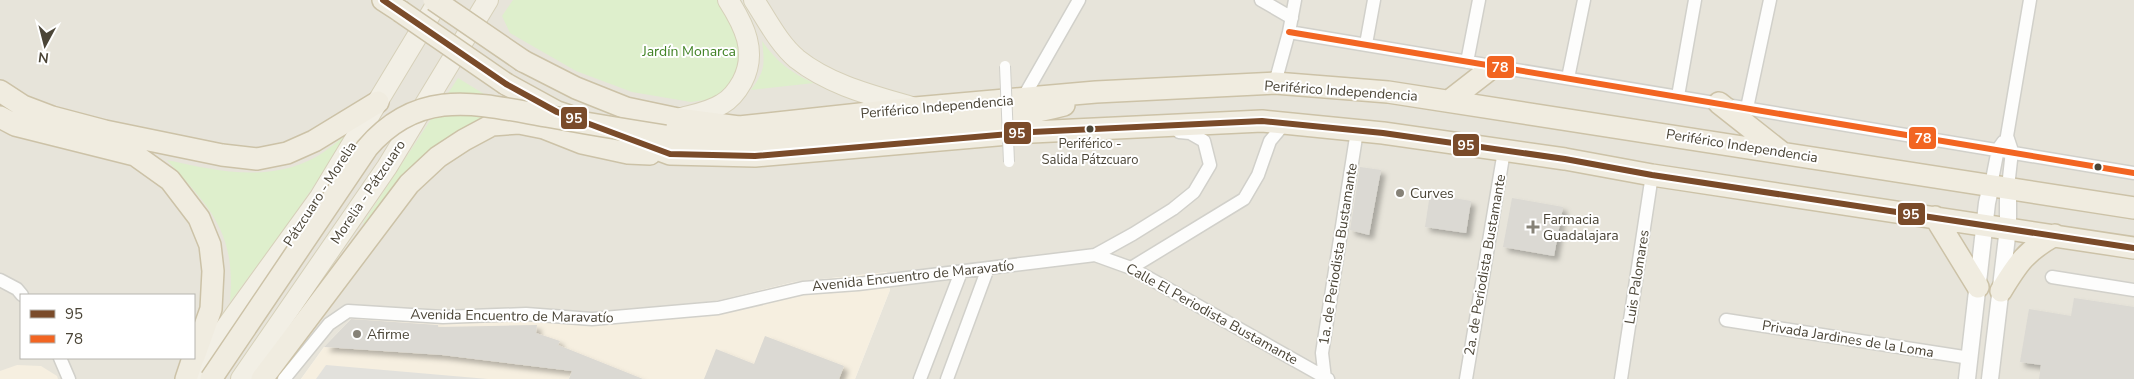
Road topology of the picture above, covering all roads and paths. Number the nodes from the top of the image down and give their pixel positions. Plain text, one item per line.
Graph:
1 (434, 0) edge
2 (439, 0) edge
3 (488, 0) edge
4 (728, 0) edge
5 (754, 0) edge
6 (1079, 0) edge
7 (1261, 0) edge
8 (1295, 0) edge
9 (1374, 0) edge
10 (1479, 0) edge
11 (1584, 0) edge
12 (1695, 0) edge
13 (1770, 0) edge
14 (2030, 0) edge
15 (391, 6) edge
16 (1292, 18) junction
17 (1289, 32) junction
18 (1366, 44) junction
19 (1467, 62) junction
20 (1005, 66) dead end
21 (1494, 66) junction
22 (1568, 78) junction
23 (1275, 83) junction
24 (0, 91) edge
25 (1096, 92) junction
26 (1678, 96) junction
27 (1023, 98) junction
28 (1449, 101) junction
29 (378, 102) junction
30 (1719, 103) junction
31 (915, 108) junction
32 (1747, 108) junction
33 (0, 117) edge
34 (678, 119) junction
35 (1286, 124) junction
36 (1141, 127) junction
37 (1357, 131) junction
38 (2007, 136) junction
39 (668, 145) junction
40 (1998, 149) junction
41 (1504, 151) junction
42 (2012, 151) junction
43 (1781, 152) junction
44 (1009, 162) dead end
45 (2134, 173) edge
46 (1652, 175) junction
47 (2000, 186) junction
48 (2134, 208) edge
49 (1935, 217) junction
50 (1985, 224) junction
51 (2008, 228) junction
52 (2056, 235) junction
53 (2134, 248) edge
54 (1095, 254) junction
55 (988, 268) junction
56 (1132, 268) junction
57 (961, 272) junction
58 (2052, 277) dead end
59 (0, 280) edge
60 (1978, 287) junction
61 (2134, 290) edge
62 (2001, 291) junction
63 (21, 294) edge
64 (1726, 320) dead end
65 (195, 354) edge
66 (1970, 358) junction
67 (60, 359) edge
68 (193, 359) edge
69 (1326, 378) edge
70 (69, 379) edge
71 (187, 379) edge
72 (211, 379) edge
73 (241, 379) edge
74 (262, 379) edge
75 (284, 379) edge
76 (920, 379) edge
77 (947, 379) edge
78 (1466, 379) edge
79 (1621, 379) edge
80 (1967, 379) edge
81 (1990, 379) edge

1 - 34 highway, Periférico Independencia, bridge
2 - 29 main road, Pátzcuaro - Morelia
3 - 73 main road, Morelia - Pátzcuaro
4 - 34 main road
5 - 31 main road
6 - 27 street
7 - 16 street
8 - 16 street
9 - 18 street
10 - 19 street
11 - 22 street
12 - 26 street
13 - 32 street
14 - 38 street
15 - 39 highway, bridge
16 - 17 street
17 - 18 street
17 - 23 street
18 - 19 street
19 - 21 street
20 - 44 street, bridge
21 - 22 street
21 - 28 highway
22 - 26 street
23 - 25 highway, Periférico Independencia
23 - 28 highway, Periférico Independencia
24 - 29 highway
25 - 27 highway, Periférico Independencia
25 - 39 highway
26 - 30 street
27 - 31 highway, Periférico Independencia
28 - 43 highway, Periférico Independencia
29 - 71 main road, Pátzcuaro - Morelia
30 - 32 street
30 - 43 highway
31 - 34 highway, Periférico Independencia
32 - 40 street
33 - 65 highway
35 - 36 highway
35 - 37 highway
35 - 56 street
36 - 39 highway
36 - 54 street
37 - 41 highway
37 - 69 street, 1a. de Periodista Bustamante
38 - 40 street
38 - 42 street
39 - 72 highway, bridge
39 - 74 highway
40 - 42 street
40 - 47 street
41 - 46 highway
41 - 78 street, 2a. de Periodista Bustamante
42 - 45 street
42 - 47 street
43 - 47 highway, Periférico Independencia
46 - 49 highway
46 - 79 street, Luis Palomares
47 - 48 highway, Periférico Independencia
47 - 50 street
47 - 51 street
49 - 50 highway
49 - 60 highway
50 - 51 highway
50 - 60 street
51 - 52 highway
51 - 62 street
52 - 53 highway
52 - 62 highway
54 - 55 street, Avenida Encuentro de Maravatío
54 - 56 street, Calle El Periodista Bustamante
55 - 57 street, Avenida Encuentro de Maravatío
55 - 77 street
56 - 69 street, Calle El Periodista Bustamante
57 - 75 street, Avenida Encuentro de Maravatío
57 - 76 street
58 - 61 street
59 - 63 street
60 - 66 street
62 - 81 street
64 - 66 street, Privada Jardines de la Loma
66 - 80 street
67 - 70 street
68 - 71 highway

